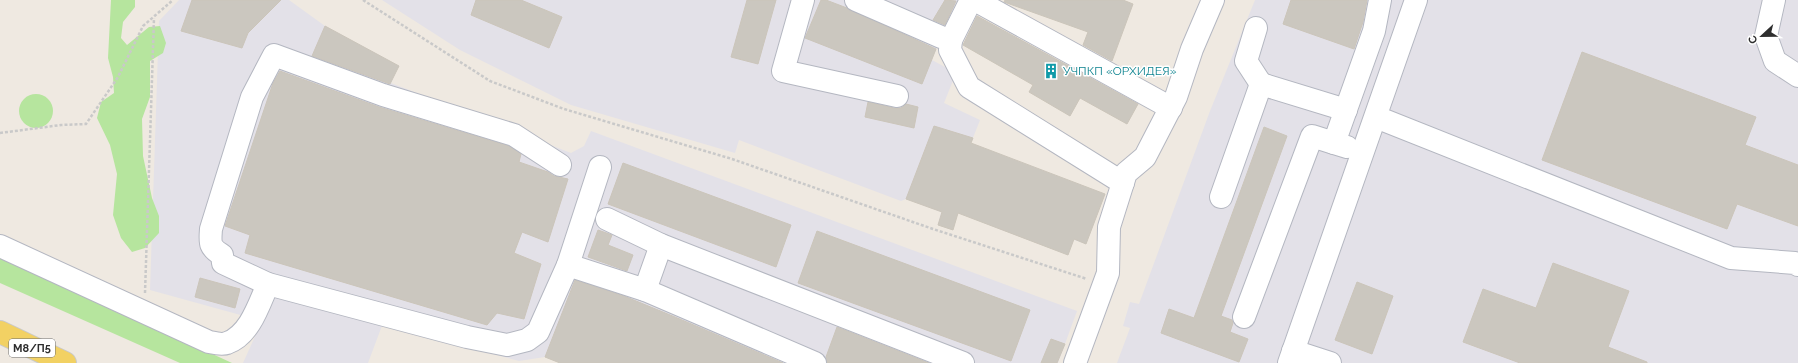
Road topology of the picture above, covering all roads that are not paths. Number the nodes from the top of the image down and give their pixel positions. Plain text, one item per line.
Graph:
1 (803, 0) edge
2 (856, 0) edge
3 (971, 0) edge
4 (975, 0) edge
5 (1213, 0) edge
6 (1380, 0) edge
7 (1416, 0) edge
8 (1774, 0) edge
9 (1256, 28) dead end
10 (950, 40) junction
11 (1798, 76) edge
12 (1261, 84) junction
13 (897, 96) dead end
14 (1171, 108) junction
15 (1346, 110) junction
16 (1376, 117) junction
17 (1334, 143) junction
18 (1363, 152) junction
19 (560, 165) dead end
20 (600, 167) dead end
21 (1123, 183) junction
22 (1221, 196) dead end
23 (607, 219) dead end
24 (661, 245) junction
25 (0, 246) edge
26 (568, 265) junction
27 (1798, 265) edge
28 (268, 284) junction
29 (645, 290) junction
30 (1244, 317) dead end
31 (0, 332) edge
32 (1291, 357) edge
33 (65, 363) edge
34 (815, 363) edge
35 (963, 363) edge
36 (1075, 363) edge
37 (1330, 363) edge

1 - 13 lane
2 - 10 lane
3 - 10 lane
4 - 14 lane
5 - 14 lane
6 - 15 lane
7 - 16 lane
8 - 11 lane
9 - 12 lane
10 - 21 lane
12 - 15 lane
12 - 22 lane
14 - 21 lane
15 - 17 lane
16 - 18 lane
16 - 27 lane
17 - 18 lane
17 - 30 lane
18 - 32 lane
19 - 28 lane
20 - 26 lane
21 - 36 lane
23 - 24 lane
24 - 29 lane
24 - 35 lane
25 - 28 lane
26 - 28 lane
26 - 29 lane
29 - 34 lane
31 - 33 main road, М8/П5
32 - 37 lane

